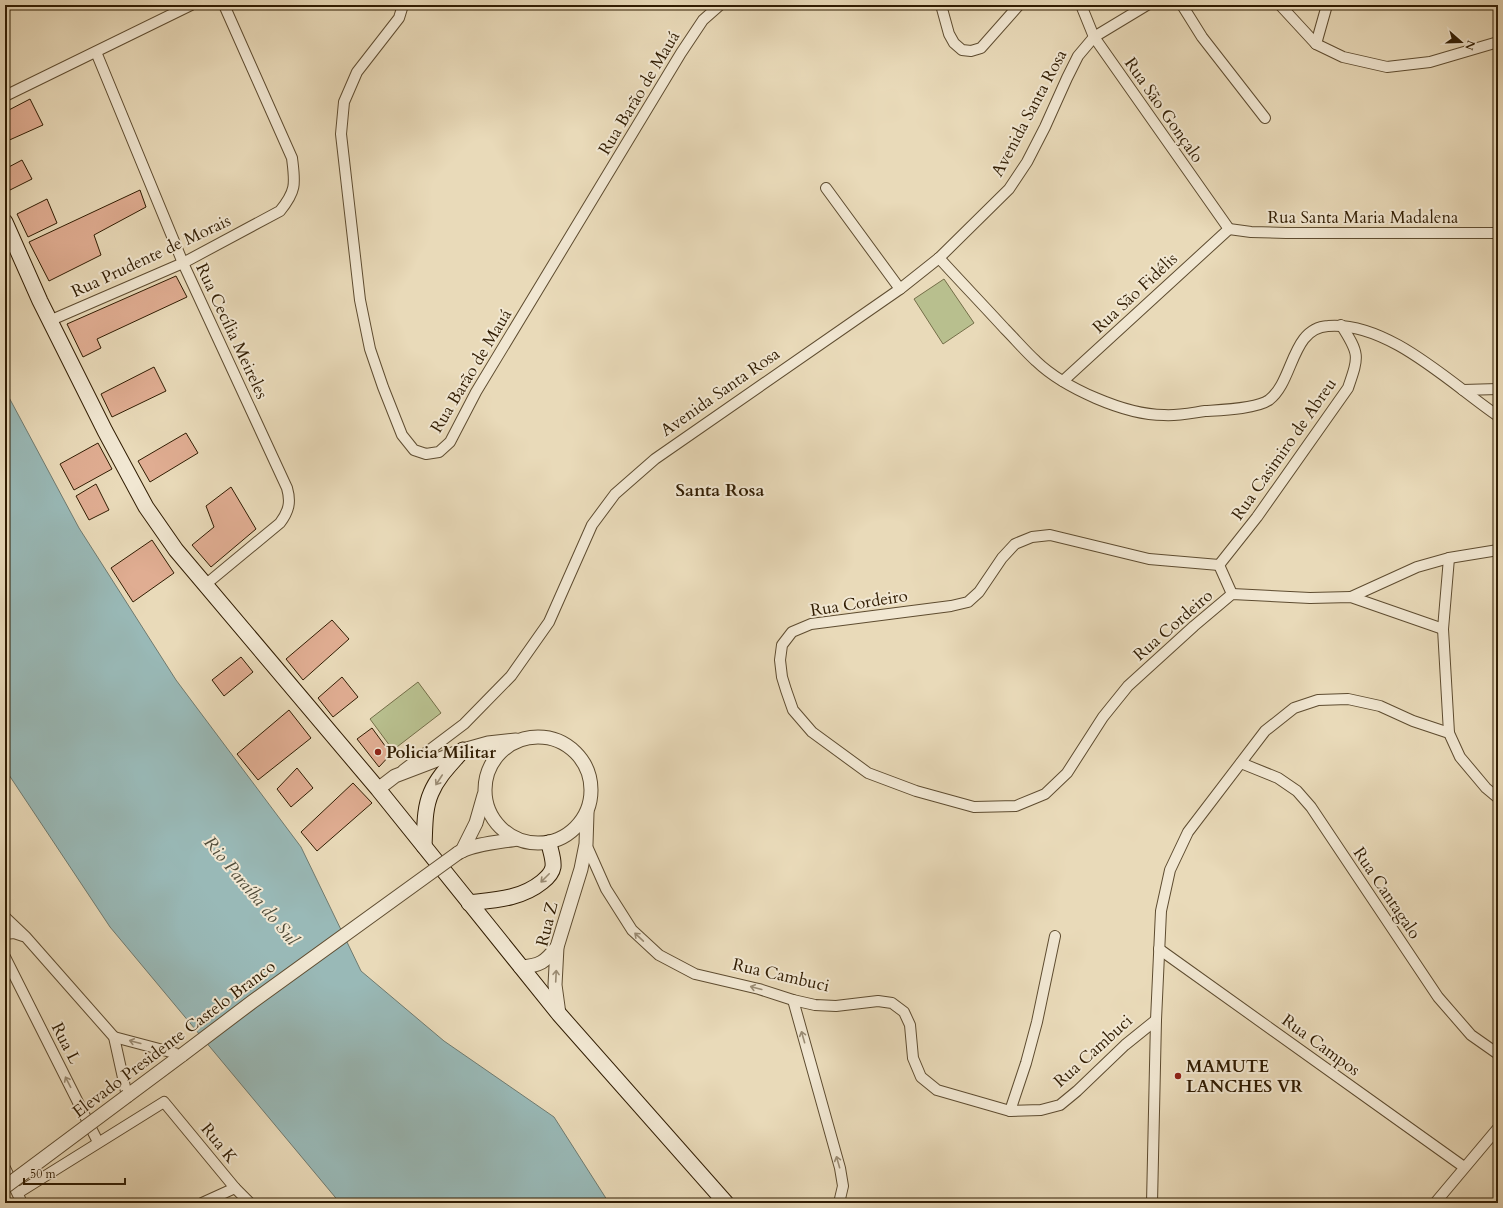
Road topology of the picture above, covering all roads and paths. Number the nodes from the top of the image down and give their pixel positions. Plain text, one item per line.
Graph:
1 (191, 5) edge
2 (224, 5) edge
3 (403, 5) edge
4 (720, 5) edge
5 (941, 5) edge
6 (1019, 5) edge
7 (1081, 5) edge
8 (1147, 5) edge
9 (1182, 5) edge
10 (1280, 5) edge
11 (1327, 5) edge
12 (1094, 37) junction
13 (1498, 42) edge
14 (1316, 44) junction
15 (96, 52) junction
16 (5, 96) edge
17 (1265, 118) dead end
18 (826, 188) dead end
19 (5, 222) edge
20 (1228, 229) junction
21 (1498, 233) edge
22 (939, 258) junction
23 (183, 263) junction
24 (900, 288) junction
25 (49, 321) junction
26 (1341, 325) junction
27 (1062, 381) junction
28 (1498, 389) edge
29 (1463, 390) junction
30 (1498, 416) edge
31 (1498, 550) edge
32 (1449, 558) junction
33 (1220, 565) junction
34 (205, 585) junction
35 (1232, 594) junction
36 (1351, 597) junction
37 (1443, 629) junction
38 (1449, 733) junction
39 (521, 739) junction
40 (463, 750) junction
41 (1241, 763) junction
42 (396, 776) junction
43 (378, 789) junction
44 (485, 793) junction
45 (1498, 798) edge
46 (587, 813) junction
47 (518, 839) junction
48 (549, 843) junction
49 (586, 844) junction
50 (424, 846) junction
51 (460, 852) junction
52 (468, 903) junction
53 (5, 917) edge
54 (5, 934) edge
55 (25, 936) junction
56 (1055, 936) dead end
57 (557, 947) junction
58 (1159, 949) junction
59 (5, 958) edge
60 (520, 968) junction
61 (793, 1000) junction
62 (559, 1014) junction
63 (1156, 1020) junction
64 (114, 1037) junction
65 (1498, 1053) edge
66 (182, 1055) junction
67 (127, 1096) junction
68 (1010, 1111) junction
69 (1498, 1128) edge
70 (98, 1142) junction
71 (1464, 1167) junction
72 (5, 1168) edge
73 (5, 1187) edge
74 (235, 1188) junction
75 (18, 1194) junction
76 (842, 1202) edge
77 (22, 1203) edge
78 (202, 1203) edge
79 (250, 1203) edge
80 (726, 1203) edge
81 (1152, 1203) edge
82 (1435, 1203) edge

1 - 15 street
2 - 23 street, Rua Prudente de Morais
3 - 4 street, Rua Barão de Mauá
5 - 6 street
7 - 12 street, Rua São Gonçalo
8 - 12 street, Avenida Santa Rosa
9 - 17 street
10 - 14 street
11 - 14 street
12 - 20 street, Rua São Gonçalo
12 - 22 street, Avenida Santa Rosa
13 - 14 street
15 - 16 street
15 - 23 street, Rua Cecília Meireles
18 - 24 street
19 - 25 main road
20 - 21 street, Rua Santa Maria Madalena
20 - 27 street, Rua São Fidélis
22 - 24 street, Avenida Santa Rosa
22 - 27 street
23 - 25 street, Rua Prudente de Morais
23 - 34 street, Rua Cecília Meireles
24 - 42 street, Avenida Santa Rosa
25 - 34 main road
26 - 27 street
26 - 29 street
26 - 33 street, Rua Casimiro de Abreu
28 - 29 street
29 - 30 street
31 - 32 street, Rua Cordeiro
32 - 36 street, Rua Cordeiro
32 - 37 street
33 - 35 street, Rua Cordeiro
33 - 35 street, Rua Cordeiro
34 - 43 main road
35 - 36 street, Rua Cordeiro
36 - 37 street, Rua Cordeiro
37 - 38 street
38 - 41 street
38 - 45 street
39 - 40 street
39 - 44 street
39 - 46 street
40 - 42 street
40 -> 50 main road
41 - 58 street
41 - 65 street, Rua Cantagalo
42 - 43 street, Avenida Santa Rosa
43 - 50 main road
44 - 47 street
44 - 51 street
46 - 48 street
46 - 49 street, Rua Z
47 - 48 street
47 - 51 street
48 -> 52 main road
49 - 57 street, Rua Z
61 -> 49 street, Rua Cambuci
50 - 52 main road
51 - 66 street, Elevado Presidente Castelo Branco, bridge
52 - 60 main road
53 - 55 street
54 - 55 street
55 - 64 street
56 - 68 street
57 - 60 street
62 -> 57 street, Rua Z
58 - 63 street
58 - 71 street, Rua Campos
70 -> 59 street, Rua L
60 - 62 main road
61 - 68 street, Rua Cambuci
76 -> 61 street
62 - 80 main road
63 - 68 street, Rua Cambuci
63 - 81 street
66 -> 64 street
64 - 67 street
66 - 67 street, Elevado Presidente Castelo Branco
67 - 73 street, Elevado Presidente Castelo Branco, bridge
69 - 71 street
70 - 74 street, Rua K
70 - 75 street
71 - 82 street
72 - 75 street
74 - 78 street
74 - 79 street, Rua K
75 - 77 street

